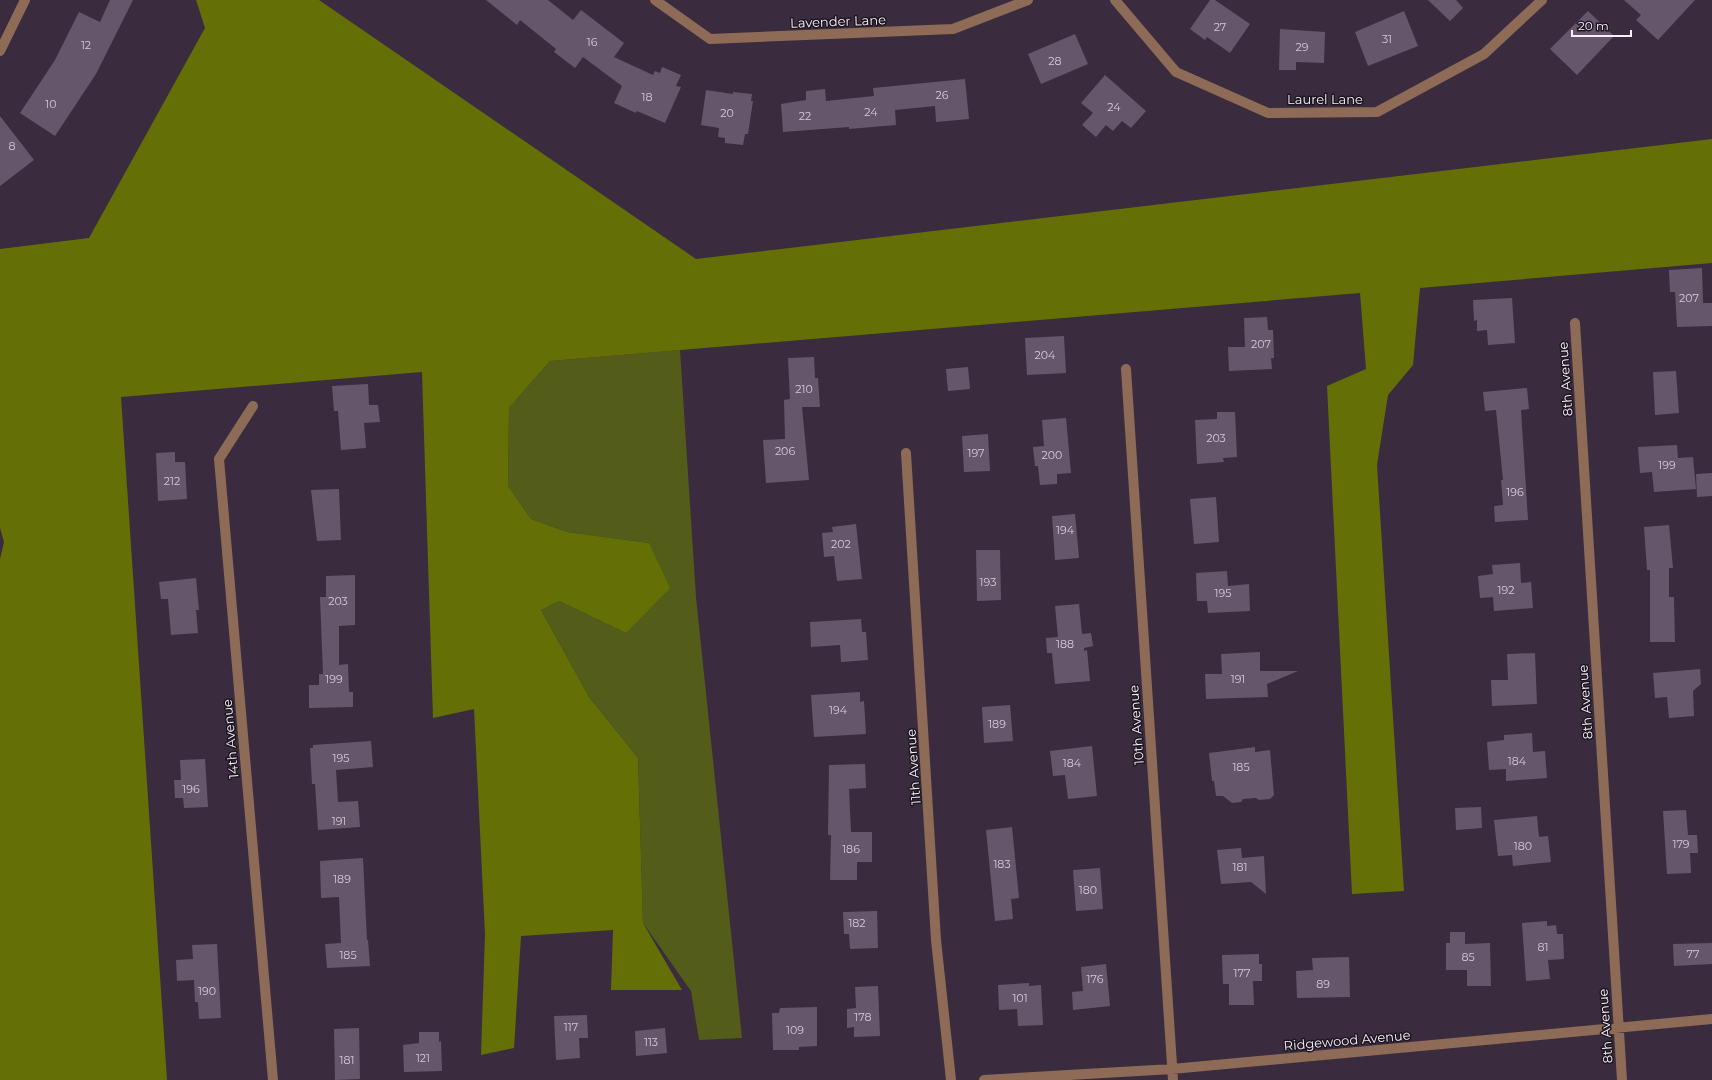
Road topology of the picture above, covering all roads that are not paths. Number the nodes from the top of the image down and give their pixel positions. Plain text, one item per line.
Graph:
1 (25, 0) edge
2 (655, 0) edge
3 (1028, 0) edge
4 (1115, 0) edge
5 (1542, 0) edge
6 (0, 51) edge
7 (1575, 323) dead end
8 (1126, 369) dead end
9 (253, 406) dead end
10 (906, 453) dead end
11 (1712, 1019) edge
12 (1618, 1028) junction
13 (1172, 1069) junction
14 (273, 1080) edge
15 (951, 1080) edge
16 (984, 1080) edge
17 (1173, 1080) edge
18 (1622, 1080) edge

1 - 6 street
2 - 3 street, Lavender Lane
4 - 5 street, Laurel Lane
7 - 12 street, 8th Avenue
8 - 13 street, 10th Avenue
9 - 14 street, 14th Avenue
10 - 15 street, 11th Avenue
11 - 12 street, Ridgewood Avenue
12 - 13 street, Ridgewood Avenue
12 - 18 street, 8th Avenue
13 - 16 street, Ridgewood Avenue
13 - 17 street, 10th Avenue

